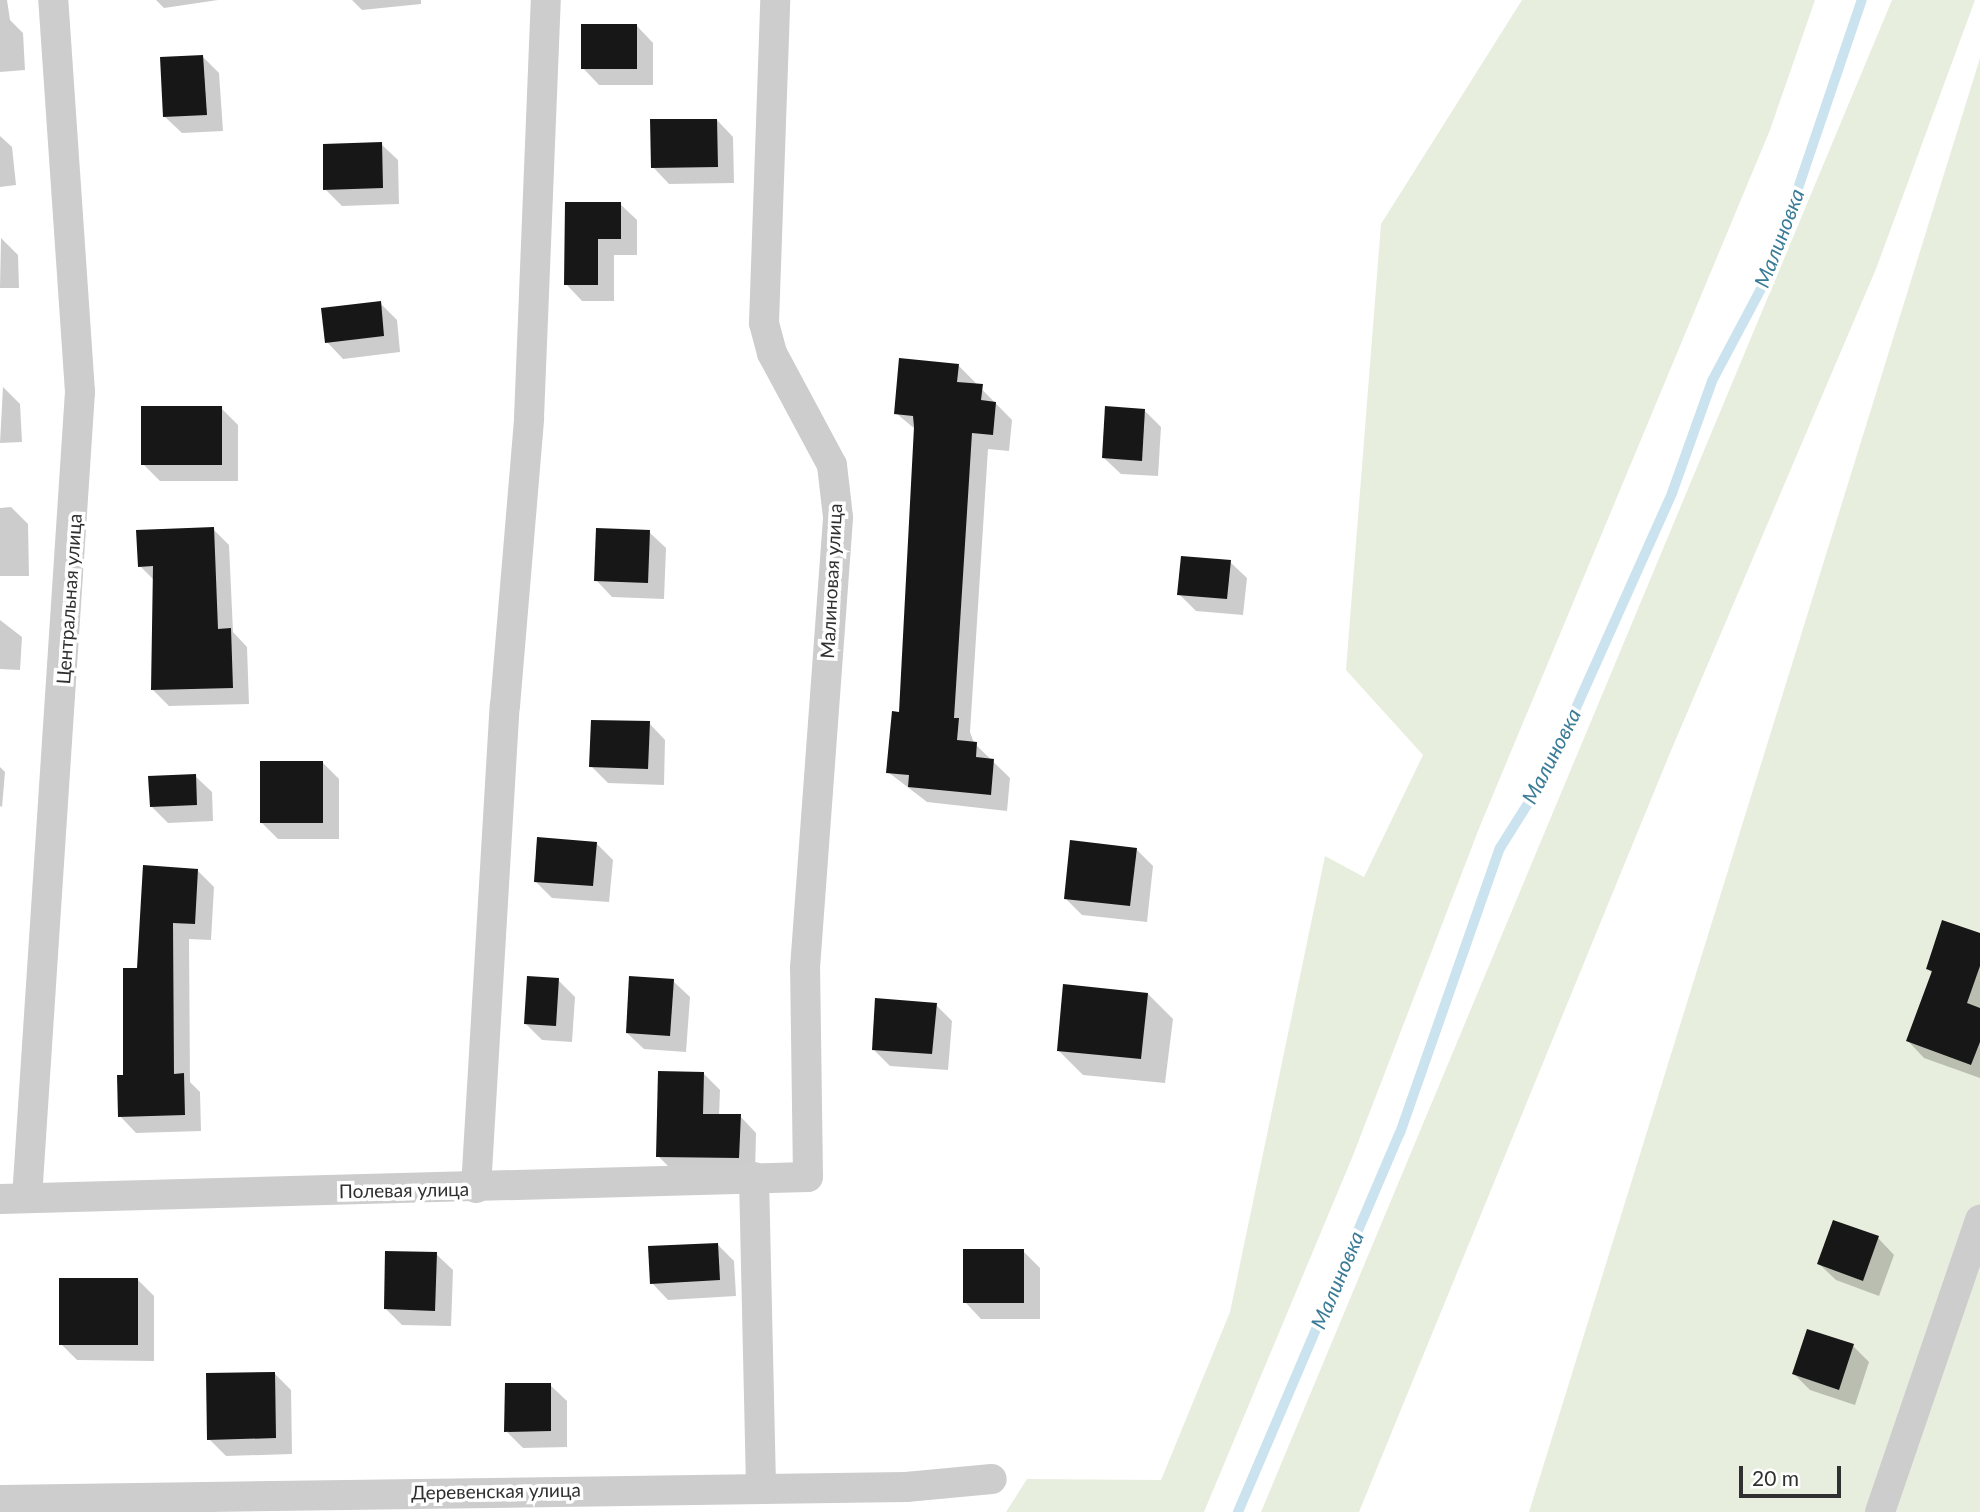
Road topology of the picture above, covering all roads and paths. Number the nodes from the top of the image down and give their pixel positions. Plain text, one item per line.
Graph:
1 (53, 0) edge
2 (546, 0) edge
3 (775, 0) edge
4 (754, 1177) junction
5 (808, 1177) joint
6 (476, 1188) junction
7 (13, 1198) edge
8 (1980, 1220) edge
9 (992, 1479) dead end
10 (761, 1486) junction
11 (0, 1500) edge
12 (1880, 1512) edge

1 - 7 street, Центральная улица
2 - 6 street
3 - 5 street, Малиновая улица
4 - 5 street, Полевая улица
4 - 6 street, Полевая улица
4 - 10 street
6 - 7 street, Полевая улица
8 - 12 street
9 - 10 street, Деревенская улица
10 - 11 street, Деревенская улица

